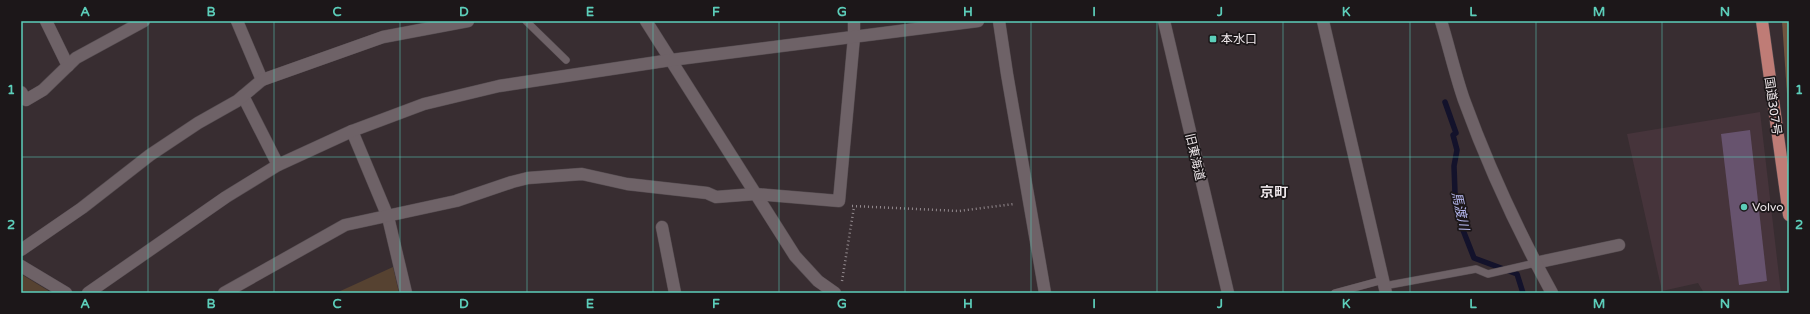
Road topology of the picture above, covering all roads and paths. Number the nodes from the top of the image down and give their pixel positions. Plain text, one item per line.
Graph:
1 (46, 21) edge
2 (144, 21) edge
3 (237, 21) edge
4 (468, 21) edge
5 (526, 21) edge
6 (646, 21) edge
7 (854, 21) edge
8 (978, 21) edge
9 (999, 21) edge
10 (1164, 21) edge
11 (1323, 21) edge
12 (1441, 21) edge
13 (1762, 21) edge
14 (854, 37) junction
15 (566, 60) dead end
16 (671, 60) junction
17 (68, 66) junction
18 (262, 80) junction
19 (243, 96) junction
20 (23, 98) edge
21 (352, 131) junction
22 (278, 166) junction
23 (755, 194) junction
24 (839, 201) junction
25 (1029, 202) junction
26 (854, 206) junction
27 (1789, 214) edge
28 (388, 217) junction
29 (662, 227) dead end
30 (1619, 245) dead end
31 (21, 250) edge
32 (1535, 263) junction
33 (21, 266) edge
34 (1384, 286) edge
35 (838, 289) edge
36 (66, 293) edge
37 (88, 293) edge
38 (224, 293) edge
39 (406, 293) edge
40 (675, 293) edge
41 (1045, 293) edge
42 (1228, 293) edge
43 (1335, 293) edge
44 (1552, 293) edge

1 - 17 street
2 - 17 street
3 - 18 street
4 - 18 street
5 - 15 lane
6 - 16 street
7 - 14 street
8 - 14 street
9 - 25 street
10 - 42 street, 旧東海道
11 - 34 street
12 - 32 street
13 - 27 highway, 国道307号
14 - 16 street
14 - 24 street
16 - 21 street
16 - 23 street
17 - 20 street
18 - 19 street
19 - 22 street
19 - 31 street
21 - 22 street
21 - 28 street
22 - 37 street
23 - 24 street
23 - 28 street
23 - 35 street
24 - 26 path
25 - 26 path
25 - 41 street
26 - 35 path
28 - 38 street
28 - 39 street
29 - 40 street
30 - 32 street
32 - 34 lane
32 - 44 street
33 - 36 street
34 - 43 lane

